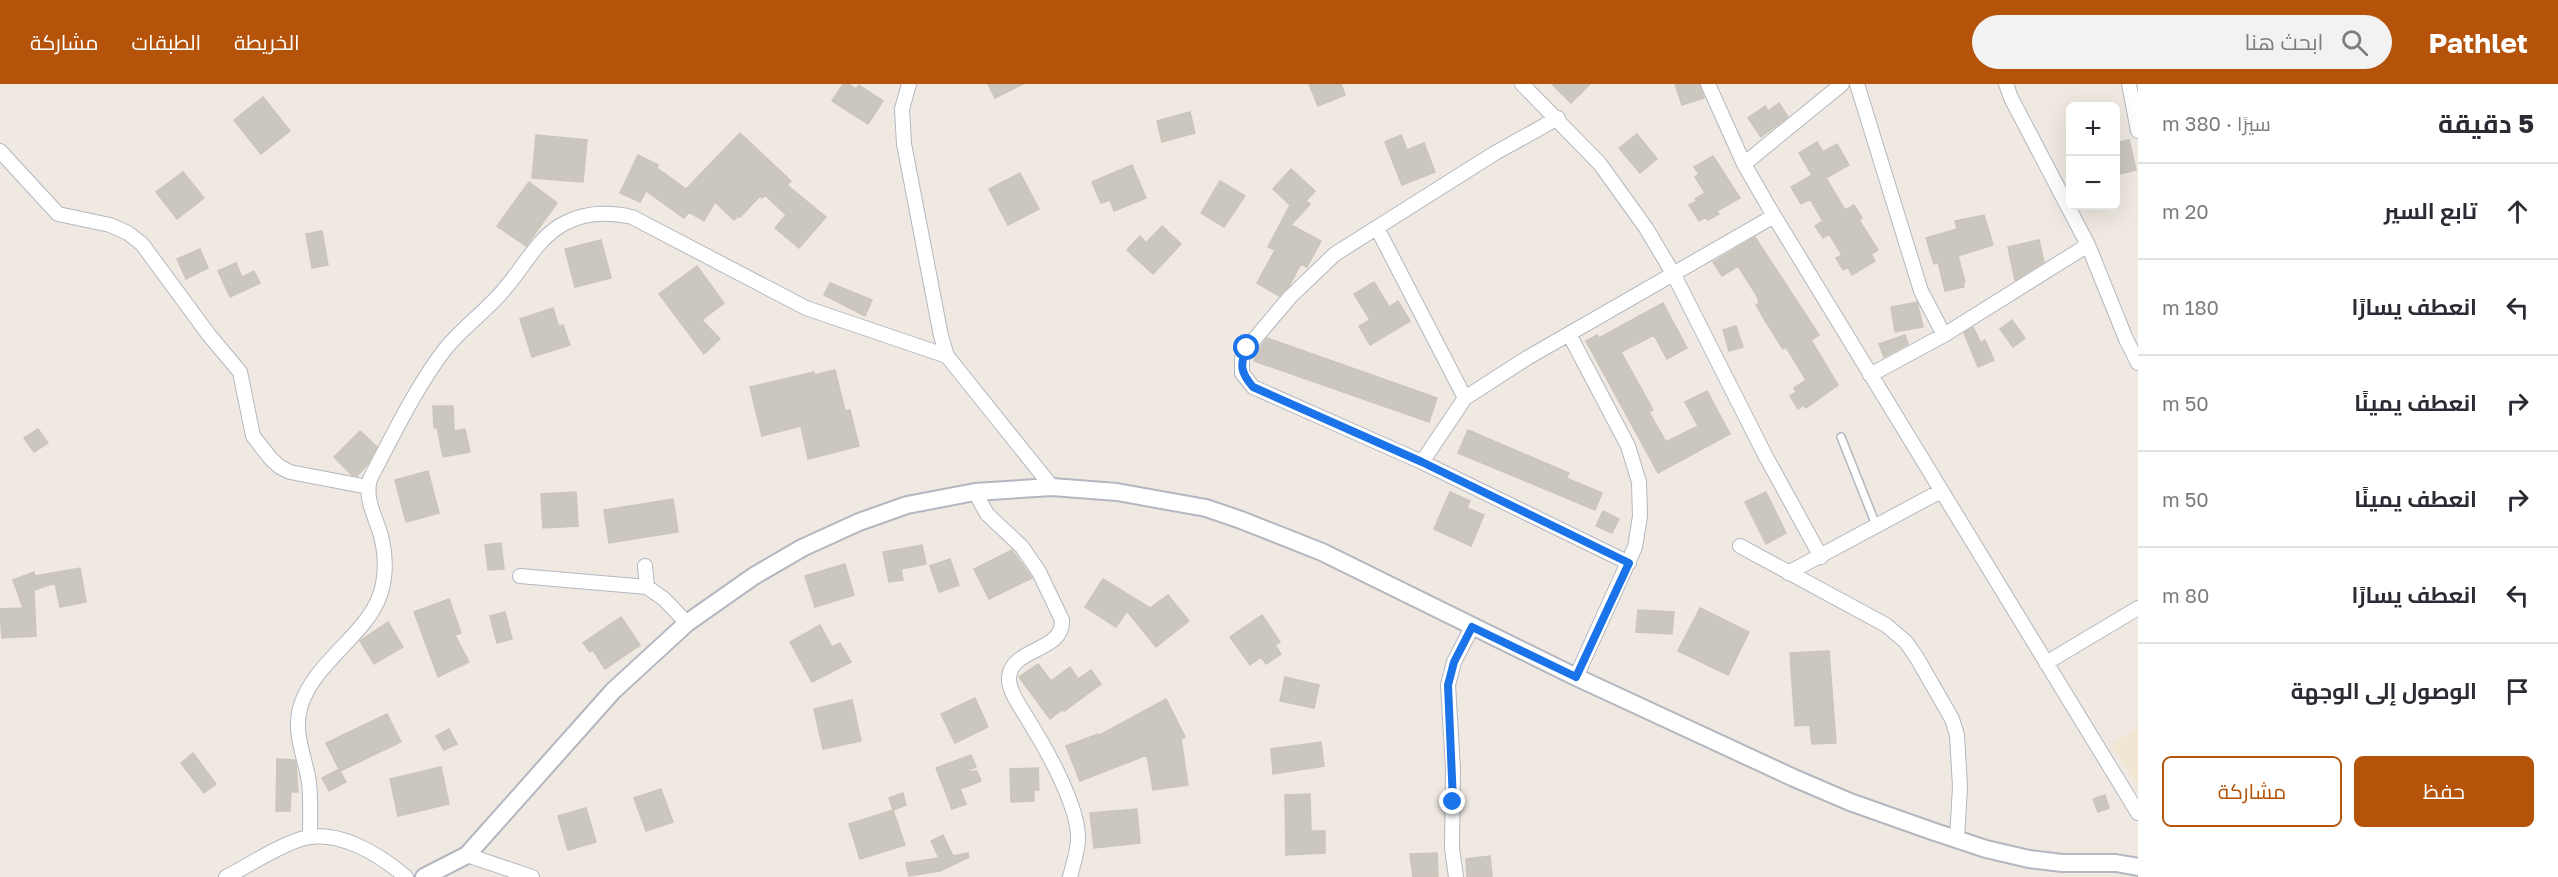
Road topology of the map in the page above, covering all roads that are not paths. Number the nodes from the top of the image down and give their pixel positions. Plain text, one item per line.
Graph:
1 (909, 84) edge
2 (1522, 84) edge
3 (1708, 84) edge
4 (1842, 84) edge
5 (1857, 84) edge
6 (2006, 84) edge
7 (2129, 84) edge
8 (1558, 118) junction
9 (2138, 131) edge
10 (0, 152) edge
11 (1744, 164) junction
12 (1774, 216) junction
13 (1377, 228) junction
14 (2088, 245) junction
15 (1674, 275) junction
16 (1569, 334) junction
17 (1944, 335) junction
18 (947, 356) junction
19 (2138, 363) edge
20 (1870, 375) junction
21 (1465, 398) junction
22 (1841, 437) dead end
23 (1422, 462) junction
24 (368, 487) junction
25 (1052, 487) junction
26 (1941, 491) junction
27 (975, 492) junction
28 (1876, 525) junction
29 (1740, 546) dead end
30 (1821, 557) junction
31 (1629, 563) junction
32 (645, 566) dead end
33 (1788, 573) junction
34 (520, 576) dead end
35 (647, 587) junction
36 (2138, 608) edge
37 (687, 623) junction
38 (1472, 627) junction
39 (2046, 663) junction
40 (1576, 677) junction
41 (2138, 813) edge
42 (310, 837) junction
43 (1957, 839) junction
44 (467, 855) junction
45 (2138, 867) edge
46 (2118, 870) edge
47 (226, 877) edge
48 (405, 877) edge
49 (424, 877) edge
50 (532, 877) edge
51 (1070, 877) edge
52 (1456, 877) edge

1 - 18 street
2 - 8 street
3 - 11 street
4 - 11 street
5 - 17 street
6 - 14 street
7 - 9 street
8 - 13 street
8 - 15 street
10 - 24 street
11 - 12 street
12 - 15 street
12 - 20 street
13 - 21 street
13 - 23 street
14 - 17 street
14 - 19 street
15 - 16 street
15 - 30 street
16 - 21 street
16 - 31 street
17 - 20 street
18 - 24 street
18 - 25 street
20 - 26 street
21 - 23 street
22 - 28 lane
23 - 31 street
24 - 42 street
25 - 27 street
25 - 38 street
26 - 28 street
26 - 39 street
27 - 37 street
27 - 51 street
28 - 30 street
29 - 33 street
30 - 33 street
31 - 40 street
32 - 35 street
33 - 43 street
34 - 35 street
35 - 37 street
36 - 39 street
37 - 44 street
38 - 40 street
38 - 52 street
39 - 41 street
40 - 43 street
42 - 47 street
42 - 48 street
43 - 46 street
44 - 49 street
44 - 50 street
45 - 46 street

